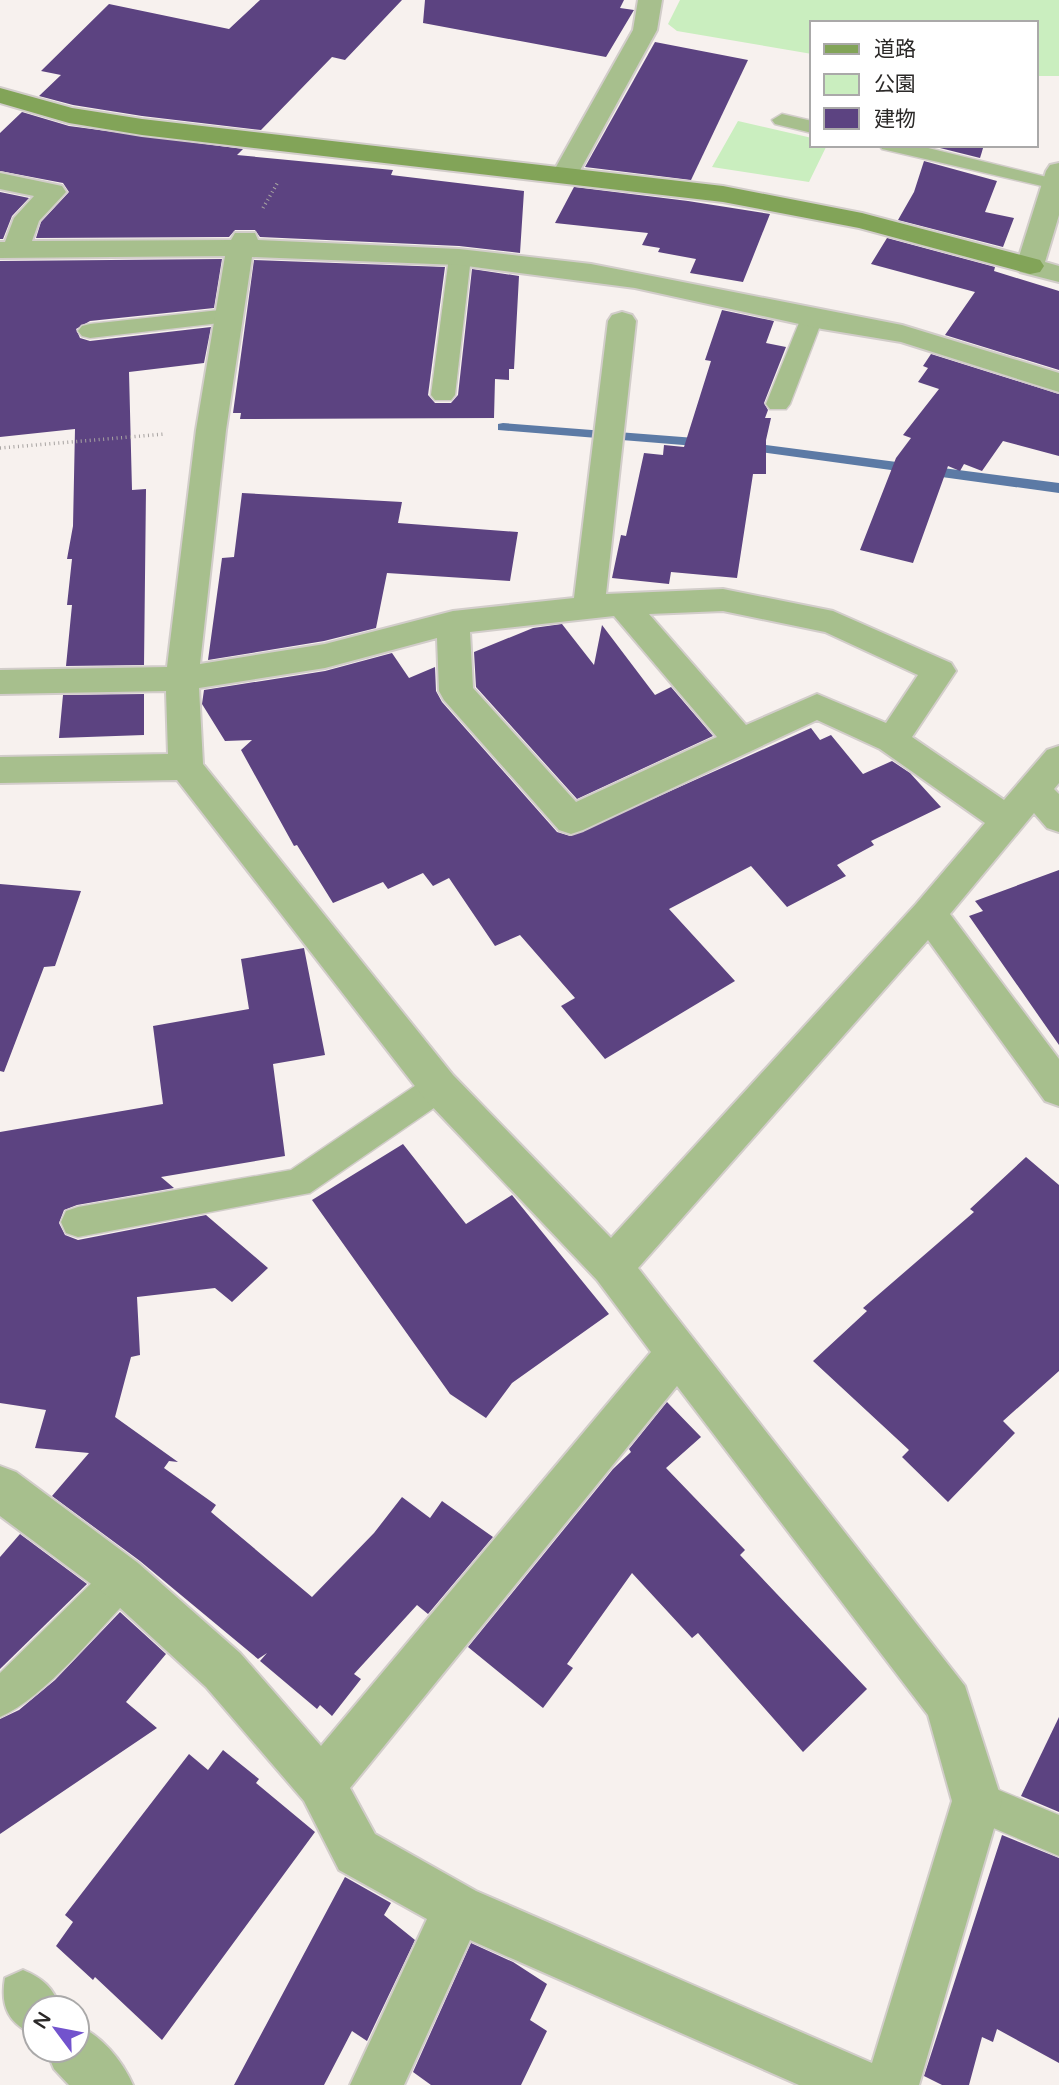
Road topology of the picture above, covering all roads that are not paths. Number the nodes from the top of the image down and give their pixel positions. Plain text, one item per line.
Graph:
1 (644, 1) edge
2 (0, 96) edge
3 (782, 120) dead end
4 (810, 127) edge
5 (899, 147) edge
6 (565, 174) junction
7 (1057, 178) edge
8 (0, 181) edge
9 (243, 243) junction
10 (8, 250) edge
11 (460, 257) junction
12 (1030, 265) junction
13 (1059, 274) edge
14 (229, 316) junction
15 (812, 318) junction
16 (622, 321) dead end
17 (90, 331) dead end
18 (1059, 383) edge
19 (443, 395) dead end
20 (778, 404) dead end
21 (622, 604) junction
22 (589, 607) junction
23 (453, 622) junction
24 (182, 679) junction
25 (0, 682) edge
26 (892, 740) junction
27 (741, 741) junction
28 (1059, 759) edge
29 (186, 767) junction
30 (0, 770) edge
31 (1034, 789) junction
32 (1059, 818) edge
33 (1007, 820) junction
34 (929, 914) junction
35 (439, 1087) junction
36 (1059, 1089) edge
37 (78, 1222) dead end
38 (612, 1267) junction
39 (678, 1352) junction
40 (0, 1488) edge
41 (122, 1578) junction
42 (0, 1697) edge
43 (321, 1784) junction
44 (976, 1801) junction
45 (1059, 1836) edge
46 (458, 1909) junction
47 (86, 2064) edge
48 (106, 2085) edge
49 (377, 2085) edge
50 (861, 2085) edge
51 (892, 2085) edge

1 - 6 street
2 - 6 street
3 - 4 lane
5 - 7 lane
6 - 12 street
7 - 12 street
8 - 10 street
9 - 10 street
9 - 11 street
9 - 14 street
11 - 15 street
11 - 19 lane
12 - 13 street
14 - 17 lane
14 - 24 street
15 - 18 street
15 - 20 lane
16 - 22 street
21 - 22 street
21 - 26 street
21 - 27 street
22 - 23 street
23 - 24 street
23 - 27 street
24 - 25 street
24 - 29 street
26 - 27 street
26 - 33 street
28 - 31 street
29 - 30 street
29 - 35 street
31 - 32 street
31 - 33 street
33 - 34 street
34 - 36 street
34 - 38 street
35 - 37 lane
35 - 38 street
38 - 39 street
39 - 43 street
39 - 44 street
40 - 41 street
41 - 42 lane
41 - 43 street
43 - 46 street
44 - 45 lane
44 - 51 street
46 - 49 street
46 - 50 street
47 - 48 street

